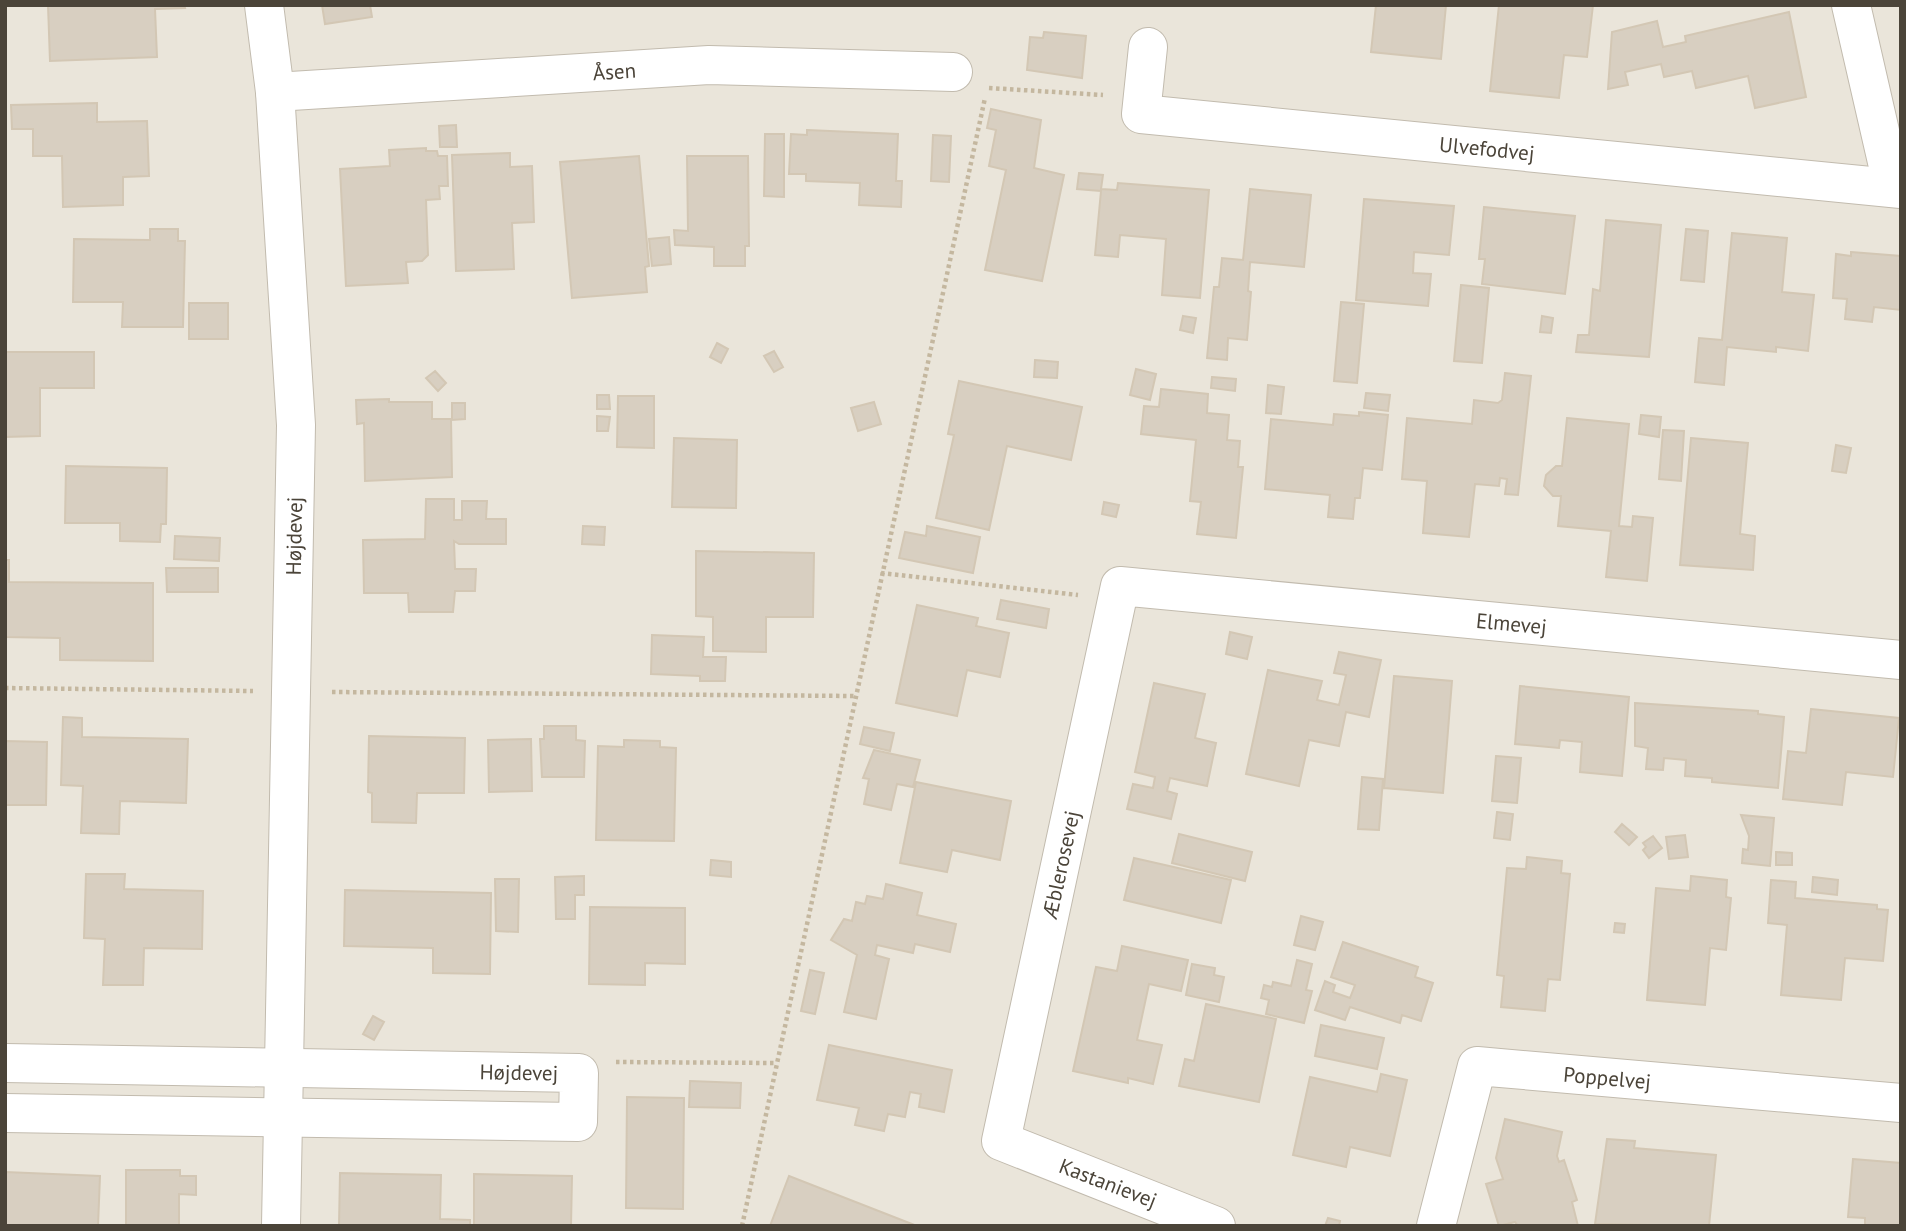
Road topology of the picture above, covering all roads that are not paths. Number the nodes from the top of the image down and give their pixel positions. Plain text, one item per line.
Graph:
1 (264, 5) edge
2 (1851, 5) edge
3 (1148, 47) dead end
4 (953, 72) dead end
5 (275, 92) junction
6 (1897, 189) edge
7 (1118, 593) joint
8 (1901, 660) edge
9 (5, 1063) edge
10 (284, 1068) junction
11 (1901, 1103) edge
12 (5, 1113) edge
13 (284, 1117) junction
14 (1001, 1141) joint
15 (281, 1226) edge
16 (1216, 1226) edge
17 (1436, 1226) edge

1 - 5 street, Højdevej
2 - 6 street
3 - 6 street, Ulvefodvej
4 - 5 street, Åsen
5 - 10 street, Højdevej
7 - 8 street, Elmevej
7 - 14 street, Æblerosevej
9 - 10 street, Højdevej
10 - 13 street, Højdevej
10 - 13 street, Højdevej
11 - 17 street, Poppelvej
12 - 13 street, Højdevej
13 - 15 street, Højdevej
14 - 16 street, Kastanievej

